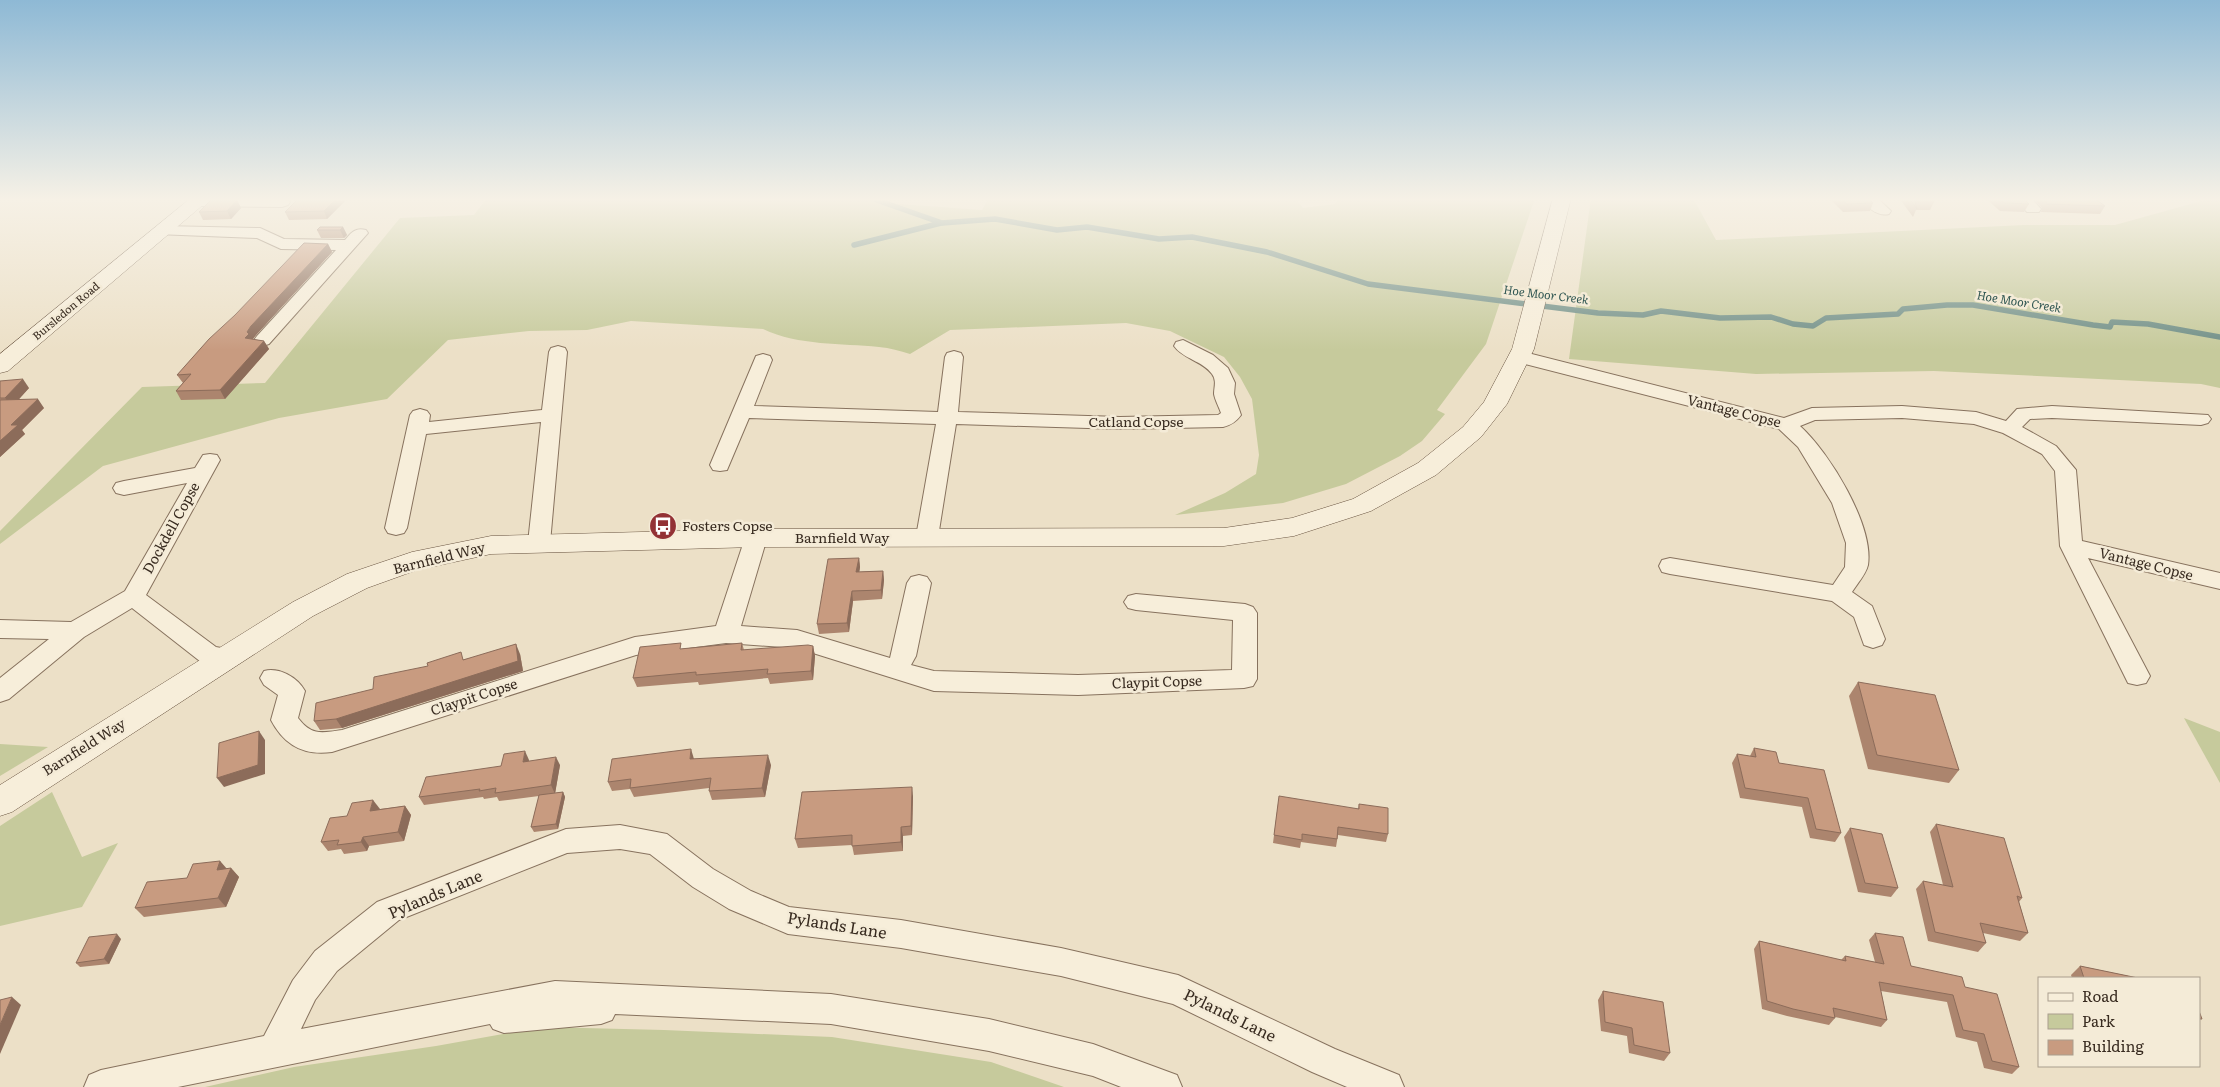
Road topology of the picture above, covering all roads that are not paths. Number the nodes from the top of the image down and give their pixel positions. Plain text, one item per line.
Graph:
1 (141, 249) edge
2 (345, 249) edge
3 (1550, 249) edge
4 (263, 340) edge
5 (1183, 346) dead end
6 (558, 352) dead end
7 (1521, 353) junction
8 (954, 357) dead end
9 (763, 360) dead end
10 (0, 366) edge
11 (742, 412) junction
12 (552, 415) junction
13 (947, 418) junction
14 (2200, 420) dead end
15 (1786, 425) junction
16 (2010, 429) junction
17 (720, 465) dead end
18 (124, 488) dead end
19 (396, 528) dead end
20 (756, 538) junction
21 (927, 538) junction
22 (539, 543) junction
23 (2071, 546) junction
24 (1670, 566) dead end
25 (2220, 581) edge
26 (919, 583) dead end
27 (1839, 594) junction
28 (133, 597) junction
29 (1136, 602) dead end
30 (0, 629) edge
31 (75, 631) junction
32 (726, 634) junction
33 (1873, 639) dead end
34 (228, 657) junction
35 (895, 670) junction
36 (2137, 676) dead end
37 (273, 678) dead end
38 (0, 692) edge
39 (0, 802) edge
40 (274, 1050) junction
41 (101, 1087) edge
42 (1164, 1087) edge
43 (1387, 1087) edge

1 - 10 street, Bursledon Road
2 - 4 street
3 - 7 street, Barnfield Way
5 - 13 street, Catland Copse
6 - 12 street
7 - 15 street, Vantage Copse
7 - 21 street, Barnfield Way
8 - 13 street
9 - 11 street
11 - 13 street, Catland Copse
11 - 17 street
12 - 19 street
12 - 22 street
13 - 21 street
14 - 16 street
15 - 16 street, Vantage Copse
15 - 27 street
16 - 23 street, Vantage Copse
18 - 28 street, Dockdell Copse
20 - 21 street, Barnfield Way
20 - 22 street, Barnfield Way
20 - 32 street
22 - 34 street, Barnfield Way
23 - 25 street, Vantage Copse
23 - 36 street, Vantage Copse
24 - 27 street
26 - 35 street
27 - 33 street
28 - 31 street
28 - 34 street
29 - 35 street, Claypit Copse
30 - 31 street
31 - 38 street
32 - 35 street, Claypit Copse
32 - 37 street, Claypit Copse
34 - 39 street, Barnfield Way
40 - 41 street
40 - 42 street
40 - 43 street, Pylands Lane

